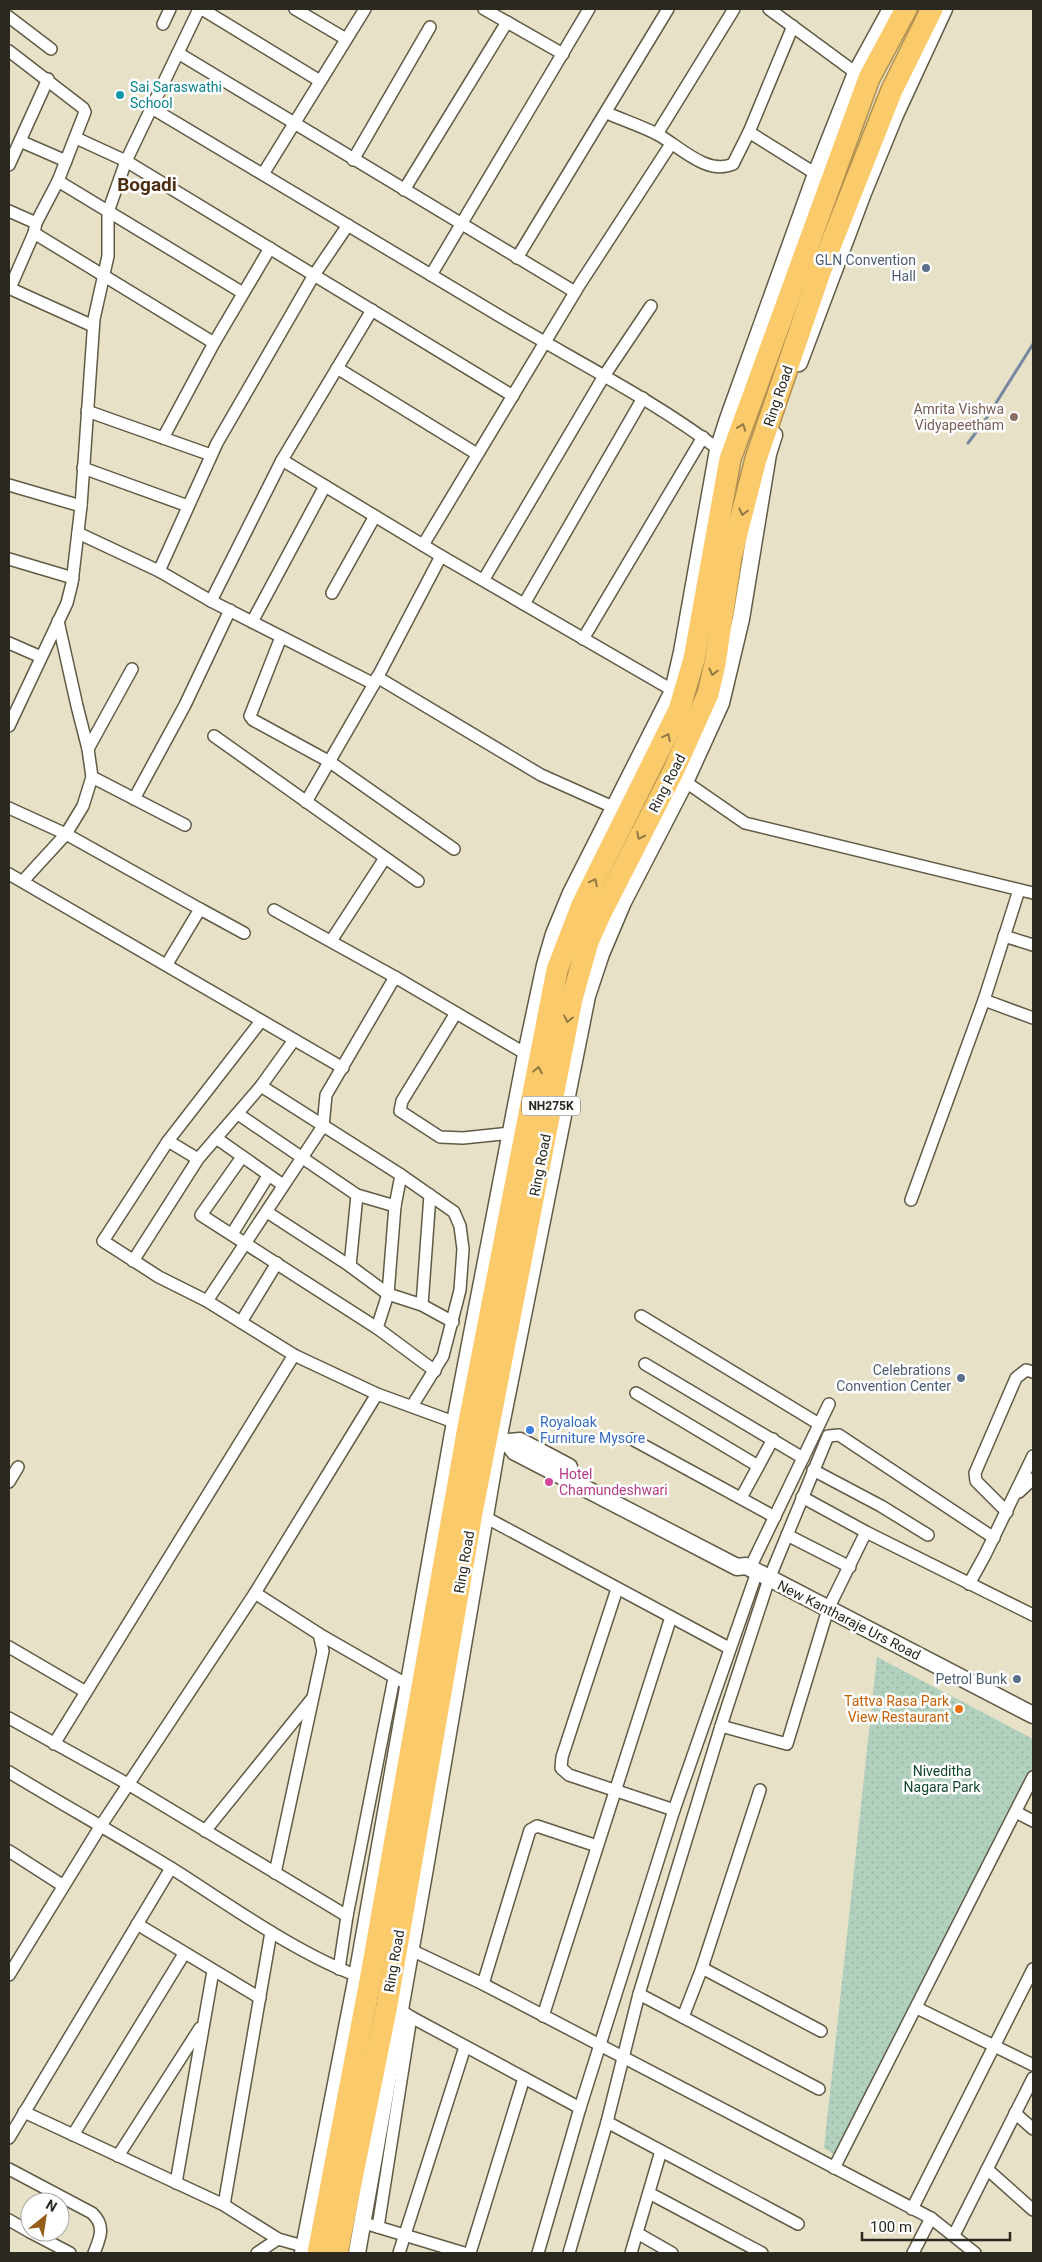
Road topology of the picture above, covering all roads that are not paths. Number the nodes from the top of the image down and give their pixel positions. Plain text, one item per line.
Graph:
1 (170, 9) edge
2 (200, 9) edge
3 (295, 9) edge
4 (365, 9) edge
5 (484, 9) edge
6 (589, 9) edge
7 (668, 9) edge
8 (734, 9) edge
9 (769, 9) edge
10 (891, 9) edge
11 (906, 9) edge
12 (932, 9) edge
13 (944, 9) edge
14 (9, 17) edge
15 (507, 22) junction
16 (164, 24) dead end
17 (793, 26) junction
18 (430, 27) dead end
19 (886, 32) junction
20 (346, 39) junction
21 (51, 48) dead end
22 (9, 51) edge
23 (178, 53) junction
24 (563, 54) junction
25 (908, 71) junction
26 (856, 72) junction
27 (48, 79) junction
28 (320, 81) junction
29 (150, 107) junction
30 (607, 113) junction
31 (293, 124) junction
32 (749, 132) junction
33 (657, 134) junction
34 (76, 138) junction
35 (20, 141) junction
36 (671, 144) junction
37 (353, 160) junction
38 (66, 161) junction
39 (126, 161) junction
40 (9, 165) edge
41 (263, 174) junction
42 (816, 174) junction
43 (58, 181) junction
44 (404, 190) junction
45 (9, 211) edge
46 (108, 212) junction
47 (348, 225) junction
48 (462, 225) junction
49 (35, 228) junction
50 (270, 248) junction
51 (517, 258) junction
52 (314, 275) junction
53 (431, 275) junction
54 (104, 277) junction
55 (9, 288) edge
56 (575, 292) junction
57 (243, 294) junction
58 (651, 306) dead end
59 (372, 310) junction
60 (93, 326) junction
61 (544, 342) junction
62 (214, 343) junction
63 (337, 368) junction
64 (604, 376) junction
65 (513, 396) junction
66 (643, 398) junction
67 (87, 411) junction
68 (703, 437) junction
69 (164, 438) junction
70 (478, 454) junction
71 (724, 454) junction
72 (211, 455) junction
73 (282, 460) junction
74 (83, 468) junction
75 (9, 485) edge
76 (325, 486) junction
77 (81, 506) junction
78 (188, 506) junction
79 (376, 516) junction
80 (78, 533) junction
81 (423, 545) junction
82 (441, 556) junction
83 (9, 559) edge
84 (160, 570) junction
85 (73, 578) junction
86 (484, 579) junction
87 (332, 593) dead end
88 (211, 601) junction
89 (524, 604) junction
90 (230, 610) junction
91 (58, 621) junction
92 (252, 622) junction
93 (281, 637) junction
94 (583, 639) junction
95 (9, 643) edge
96 (41, 657) junction
97 (132, 669) dead end
98 (376, 680) junction
99 (678, 694) junction
100 (9, 723) edge
101 (214, 736) dead end
102 (88, 749) junction
103 (330, 762) junction
104 (92, 777) junction
105 (679, 777) junction
106 (134, 799) junction
107 (306, 802) junction
108 (9, 808) edge
109 (615, 808) junction
110 (185, 825) dead end
111 (66, 834) junction
112 (454, 850) dead end
113 (385, 858) junction
114 (9, 874) edge
115 (23, 881) junction
116 (418, 881) dead end
117 (1019, 890) junction
118 (1033, 893) edge
119 (200, 909) junction
120 (274, 910) dead end
121 (244, 933) dead end
122 (1004, 936) junction
123 (331, 941) junction
124 (1033, 945) edge
125 (167, 964) junction
126 (395, 977) junction
127 (984, 1000) junction
128 (456, 1013) junction
129 (1033, 1018) edge
130 (261, 1021) junction
131 (294, 1040) junction
132 (526, 1054) junction
133 (343, 1068) junction
134 (261, 1086) junction
135 (238, 1114) junction
136 (323, 1126) junction
137 (511, 1133) junction
138 (216, 1138) junction
139 (168, 1141) junction
140 (242, 1157) junction
141 (303, 1158) junction
142 (198, 1159) junction
143 (401, 1175) junction
144 (268, 1176) junction
145 (283, 1185) junction
146 (357, 1195) junction
147 (430, 1196) junction
148 (911, 1200) dead end
149 (395, 1206) junction
150 (266, 1212) junction
151 (232, 1234) junction
152 (245, 1242) junction
153 (133, 1260) junction
154 (277, 1264) junction
155 (350, 1266) junction
156 (388, 1294) junction
157 (207, 1301) junction
158 (422, 1305) junction
159 (641, 1316) dead end
160 (240, 1322) junction
161 (453, 1322) junction
162 (376, 1328) junction
163 (294, 1355) junction
164 (645, 1364) dead end
165 (435, 1371) junction
166 (1033, 1372) edge
167 (636, 1393) dead end
168 (377, 1394) junction
169 (829, 1404) dead end
170 (412, 1406) junction
171 (819, 1424) junction
172 (483, 1433) junction
173 (632, 1439) dead end
174 (773, 1439) junction
175 (1033, 1456) edge
176 (803, 1458) junction
177 (758, 1466) junction
178 (18, 1467) dead end
179 (813, 1470) junction
180 (1033, 1479) edge
181 (9, 1482) edge
182 (802, 1497) junction
183 (1014, 1497) junction
184 (740, 1498) junction
185 (1007, 1512) junction
186 (485, 1517) junction
187 (775, 1517) junction
188 (866, 1532) junction
189 (787, 1535) junction
190 (928, 1535) dead end
191 (994, 1538) junction
192 (850, 1566) junction
193 (756, 1572) junction
194 (969, 1584) junction
195 (617, 1589) junction
196 (255, 1593) junction
197 (828, 1609) junction
198 (1032, 1612) edge
199 (670, 1616) junction
200 (319, 1634) junction
201 (9, 1647) edge
202 (729, 1648) junction
203 (401, 1681) junction
204 (86, 1692) junction
205 (312, 1698) junction
206 (1033, 1715) edge
207 (9, 1718) edge
208 (721, 1726) junction
209 (54, 1744) junction
210 (9, 1772) edge
211 (1033, 1777) edge
212 (128, 1784) junction
213 (615, 1790) junction
214 (760, 1790) dead end
215 (674, 1810) junction
216 (1016, 1812) junction
217 (1033, 1821) edge
218 (100, 1827) junction
219 (205, 1831) junction
220 (597, 1846) junction
221 (9, 1851) edge
222 (171, 1868) junction
223 (275, 1873) junction
224 (62, 1885) junction
225 (347, 1916) junction
226 (136, 1924) junction
227 (271, 1932) junction
228 (410, 1949) junction
229 (184, 1954) junction
230 (702, 1968) junction
231 (339, 1969) junction
232 (1033, 1969) edge
233 (213, 1971) junction
234 (9, 1975) edge
235 (483, 1984) junction
236 (640, 1994) junction
237 (385, 1996) junction
238 (260, 1998) junction
239 (917, 2008) junction
240 (543, 2016) junction
241 (683, 2017) junction
242 (204, 2022) junction
243 (821, 2031) dead end
244 (994, 2044) junction
245 (601, 2046) junction
246 (465, 2047) junction
247 (623, 2058) junction
248 (1033, 2064) edge
249 (524, 2078) junction
250 (1033, 2078) edge
251 (819, 2089) dead end
252 (580, 2108) junction
253 (24, 2112) junction
254 (1015, 2113) junction
255 (607, 2122) junction
256 (1033, 2129) edge
257 (73, 2135) junction
258 (9, 2138) edge
259 (661, 2151) junction
260 (118, 2156) junction
261 (834, 2168) junction
262 (9, 2169) edge
263 (987, 2169) junction
264 (176, 2183) junction
265 (649, 2193) junction
266 (224, 2205) junction
267 (912, 2209) junction
268 (1033, 2210) edge
269 (931, 2218) junction
270 (9, 2220) edge
271 (798, 2224) dead end
272 (370, 2225) junction
273 (20, 2226) edge
274 (637, 2233) junction
275 (405, 2234) junction
276 (954, 2235) junction
277 (278, 2240) junction
278 (49, 2242) edge
279 (316, 2251) edge
280 (70, 2253) edge
281 (94, 2253) edge
282 (257, 2253) edge
283 (357, 2253) edge
284 (399, 2253) edge
285 (464, 2253) edge
286 (470, 2253) edge
287 (538, 2253) edge
288 (569, 2253) edge
289 (631, 2253) edge
290 (672, 2253) edge
291 (762, 2253) edge
292 (913, 2253) edge
293 (975, 2253) edge

1 - 16 street
2 - 23 street
2 - 28 street
3 - 20 street
4 - 20 street
5 - 15 street
6 - 24 street
7 - 30 street
8 - 33 street
9 - 17 street
10 - 19 street
11 - 19 highway, Ring Road / NH275K
12 - 25 highway, Ring Road / NH275K
13 - 25 street
14 - 21 street
15 - 24 street
15 - 44 street
17 - 26 street
17 - 32 street
18 - 37 street
19 - 26 street
71 -> 19 highway, Ring Road / NH275K
20 - 28 street
22 - 27 street
23 - 29 street
23 - 31 street
24 - 48 street
25 - 105 highway, Ring Road / NH275K
26 - 42 street
27 - 34 street
27 - 35 street
28 - 31 street
29 - 39 street
29 - 41 street
30 - 33 street
30 - 51 street
31 - 37 street
31 - 41 street
32 - 36 street
32 - 42 street
33 - 36 street
34 - 38 street
34 - 39 street
35 - 38 street
35 - 40 street
36 - 56 street
37 - 44 street
38 - 43 street
39 - 46 street
39 - 50 street
41 - 47 street
42 - 71 street
43 - 46 street
43 - 49 street
44 - 48 street
45 - 49 street
46 - 54 street
46 - 57 street
47 - 52 street
47 - 53 street
48 - 51 street
48 - 53 street
49 - 54 street
49 - 55 street
50 - 52 street
50 - 57 street
51 - 56 street
52 - 59 street
52 - 72 street
53 - 61 street
54 - 60 street
54 - 62 street
55 - 60 street
56 - 61 street
57 - 62 street
58 - 64 street
59 - 63 street
59 - 65 street
60 - 67 street
61 - 64 street
61 - 65 street
62 - 69 street
63 - 70 street
63 - 73 street
64 - 66 street
64 - 86 street
65 - 70 street
66 - 68 street
66 - 89 street
67 - 69 street
67 - 74 street
68 - 71 street
68 - 94 street
69 - 72 street
70 - 81 street
71 - 99 highway, Ring Road / NH275K
72 - 78 street
73 - 76 street
73 - 88 street
74 - 77 street
74 - 78 street
75 - 77 street
76 - 79 street
76 - 92 street
77 - 80 street
78 - 84 street
79 - 81 street
79 - 87 street
80 - 84 street
80 - 85 street
81 - 82 street
82 - 86 street
82 - 98 street
83 - 85 street
84 - 88 street
85 - 91 street
86 - 89 street
88 - 90 street
89 - 94 street
90 - 92 street
90 - 106 street
91 - 96 street
91 - 102 street
92 - 93 street
93 - 98 street
93 - 103 street
94 - 99 street
95 - 96 street
96 - 100 street
97 - 102 street
98 - 103 street
98 - 109 street
99 - 109 street
172 -> 99 highway, Ring Road / NH275K
101 - 107 street
102 - 104 street
103 - 107 street
103 - 112 street
104 - 106 street
104 - 111 street
105 - 117 street
105 - 172 highway, Ring Road / NH275K
106 - 110 street
107 - 113 street
108 - 111 street
109 - 132 street
111 - 115 street
111 - 119 street
113 - 116 street
113 - 123 street
114 - 115 street
115 - 125 street
117 - 118 street
117 - 122 street
119 - 121 street
119 - 125 street
120 - 123 street
122 - 124 street
122 - 127 street
123 - 126 street
125 - 130 street
126 - 128 street
126 - 133 street
127 - 129 street
127 - 148 street
128 - 132 street
128 - 137 street
130 - 131 street
130 - 139 street
131 - 133 street
131 - 134 street
132 - 137 street
133 - 136 street
134 - 135 street
134 - 136 street
135 - 138 street
135 - 141 street
136 - 141 street
136 - 143 street
137 - 172 street
138 - 140 street
138 - 142 street
139 - 142 street
139 - 153 street
140 - 144 street
140 - 151 street
141 - 145 street
141 - 146 street
142 - 153 street
143 - 147 street
143 - 149 street
144 - 145 street
144 - 151 street
145 - 150 street
146 - 149 street
146 - 155 street
147 - 158 street
147 - 161 street
149 - 156 street
150 - 152 street
150 - 155 street
151 - 152 street
152 - 154 street
152 - 157 street
153 - 157 street
154 - 160 street
154 - 162 street
155 - 156 street
156 - 158 street
156 - 162 street
157 - 160 street
158 - 161 street
159 - 171 street
160 - 163 street
161 - 165 street
162 - 165 street
163 - 168 street
163 - 204 street
164 - 174 street
165 - 170 street
166 - 185 street
167 - 177 street
168 - 170 street
168 - 196 street
169 - 171 street
170 - 172 street
171 - 176 street
172 - 186 street
172 - 193 street, New Kantharaje Urs Road
172 - 203 street
172 - 237 highway, Ring Road / NH275K
173 - 184 street
174 - 176 street
174 - 177 street
175 - 183 street
176 - 187 street
177 - 184 street
178 - 181 street
179 - 182 street
179 - 190 street
179 - 191 street
180 - 183 street
182 - 188 street
182 - 189 street
183 - 185 street
184 - 187 street
185 - 191 street
186 - 195 street
186 - 228 street
187 - 193 street
188 - 192 street
188 - 194 street
189 - 192 street
189 - 193 street
191 - 194 street
192 - 197 street
193 - 197 street, New Kantharaje Urs Road
193 - 202 street
193 - 208 street
194 - 198 street
195 - 199 street
195 - 213 street
196 - 200 street
196 - 212 street
197 - 206 street, New Kantharaje Urs Road
197 - 208 street
199 - 202 street
199 - 213 street
200 - 203 street
200 - 205 street
201 - 204 street
202 - 215 street
203 - 225 street
203 - 237 street
204 - 209 street
205 - 219 street
205 - 223 street
207 - 209 street
208 - 236 street
209 - 212 street
210 - 218 street
211 - 216 street
212 - 218 street
212 - 219 street
213 - 215 street
213 - 220 street
214 - 230 street
215 - 245 street
216 - 217 street
216 - 239 street
218 - 222 street
218 - 224 street
219 - 223 street
220 - 235 street
220 - 240 street
221 - 224 street
222 - 226 street
222 - 227 street
223 - 225 street
224 - 234 street
225 - 231 street
226 - 229 street
226 - 253 street
227 - 231 street
227 - 238 street
228 - 235 street
228 - 237 street
229 - 233 street
229 - 257 street
230 - 241 street
230 - 243 street
231 - 237 street
232 - 244 street
233 - 238 street
233 - 242 street
235 - 240 street
236 - 241 street
236 - 247 street
237 - 246 street
237 - 272 street
237 - 279 highway, Ring Road / NH275K
237 - 279 highway, Ring Road / NH275K
238 - 266 street
239 - 244 street
239 - 261 street
240 - 245 street
241 - 251 street
242 - 260 street
242 - 264 street
244 - 248 street
244 - 267 street
245 - 247 street
245 - 252 street
246 - 249 street
246 - 275 street
247 - 255 street
247 - 261 street
249 - 252 street
249 - 286 street
250 - 254 street
252 - 287 street
253 - 257 street
253 - 258 street
254 - 256 street
254 - 263 street
255 - 259 street
255 - 288 street
257 - 260 street
259 - 265 street
259 - 271 street
260 - 264 street
261 - 267 street
262 - 281 street
263 - 268 street
263 - 276 street
264 - 266 street
265 - 274 street
265 - 291 street
266 - 277 street
267 - 269 street
269 - 276 street
269 - 292 street
270 - 273 street
272 - 275 street
272 - 283 street
274 - 289 street
274 - 290 street
275 - 284 street
275 - 285 street
276 - 293 street
277 - 279 street
277 - 282 street
278 - 280 street

